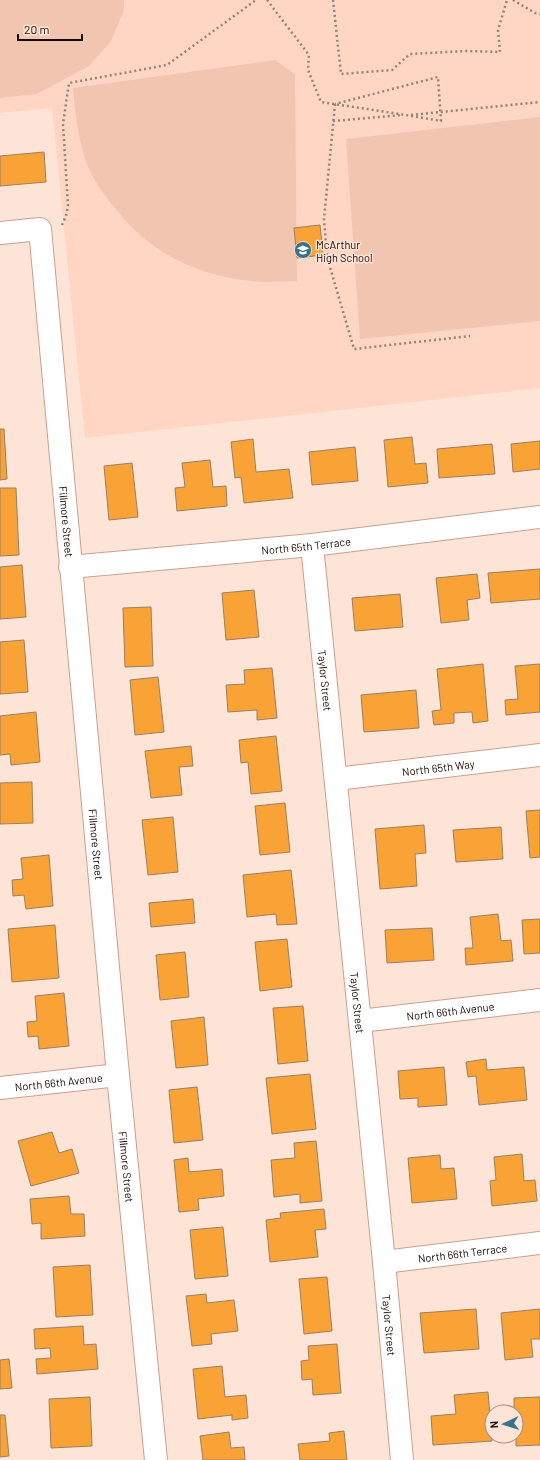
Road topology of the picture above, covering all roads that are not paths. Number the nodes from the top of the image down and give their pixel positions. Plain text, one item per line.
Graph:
1 (0, 233) edge
2 (540, 517) edge
3 (312, 545) junction
4 (70, 567) junction
5 (540, 755) edge
6 (336, 779) junction
7 (540, 1000) edge
8 (360, 1021) junction
9 (118, 1075) junction
10 (0, 1088) edge
11 (540, 1244) edge
12 (384, 1262) junction
13 (156, 1460) edge
14 (402, 1460) edge

1 - 4 street, Fillmore Street
2 - 3 street, North 65th Terrace
3 - 4 street, North 65th Terrace
3 - 6 street, Taylor Street
4 - 9 street, Fillmore Street
5 - 6 street, North 65th Way
6 - 8 street, Taylor Street
7 - 8 street, North 66th Avenue
8 - 12 street, Taylor Street
9 - 10 street, North 66th Avenue
9 - 13 street, Fillmore Street
11 - 12 street, North 66th Terrace
12 - 14 street, Taylor Street

